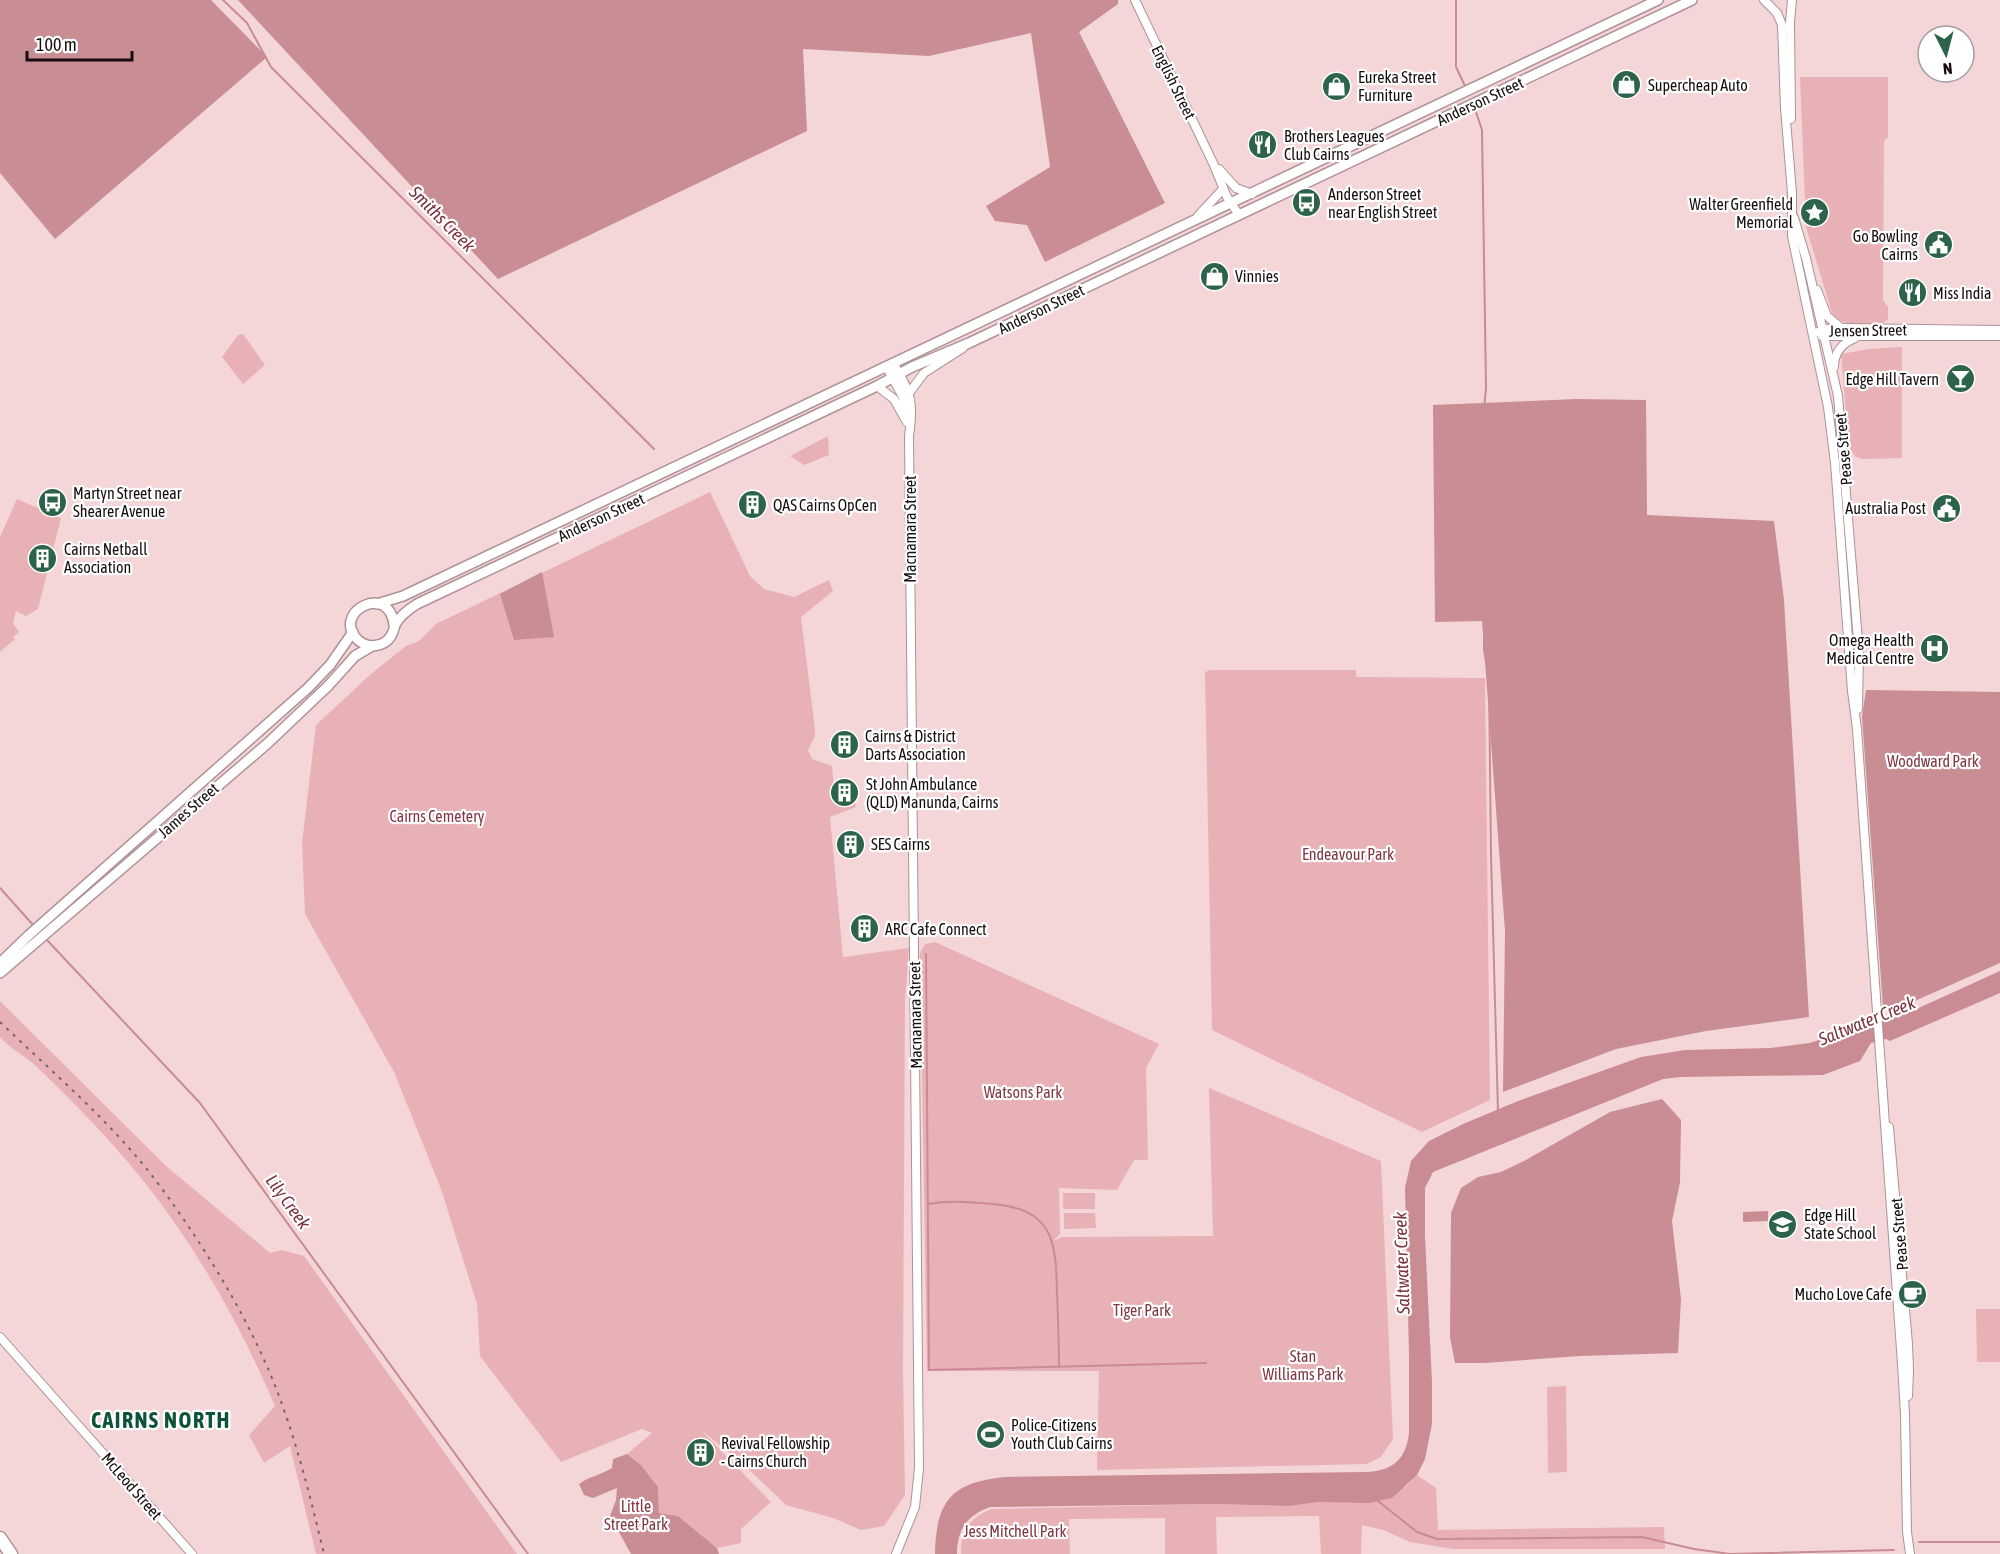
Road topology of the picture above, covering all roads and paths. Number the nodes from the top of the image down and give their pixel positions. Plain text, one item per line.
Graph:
1 (1135, 0) edge
2 (1658, 0) edge
3 (1692, 0) edge
4 (1764, 0) edge
5 (1792, 0) edge
6 (1787, 65) junction
7 (1421, 114) junction
8 (1406, 120) junction
9 (1419, 129) junction
10 (1408, 134) junction
11 (1216, 166) junction
12 (1223, 189) junction
13 (1252, 194) junction
14 (1233, 203) junction
15 (1792, 211) junction
16 (1239, 215) junction
17 (1193, 222) junction
18 (1810, 275) junction
19 (1841, 328) junction
20 (2000, 330) edge
21 (1820, 334) junction
22 (2000, 336) edge
23 (1859, 337) junction
24 (969, 343) junction
25 (890, 364) junction
26 (1834, 373) junction
27 (896, 376) junction
28 (877, 386) junction
29 (909, 393) junction
30 (907, 423) junction
31 (909, 436) junction
32 (377, 603) junction
33 (394, 625) junction
34 (353, 632) junction
35 (374, 646) junction
36 (1857, 729) junction
37 (0, 963) edge
38 (0, 973) edge
39 (0, 1337) edge
40 (1907, 1532) junction
41 (0, 1538) edge
42 (11, 1554) edge
43 (192, 1554) edge
44 (896, 1554) edge
45 (1905, 1554) edge
46 (1910, 1554) edge

1 - 11 street, English Street
2 - 7 main road, Anderson Street
3 - 9 main road, Anderson Street
4 - 6 street, Pease Street
5 - 6 street, Pease Street
6 - 15 street, Pease Street
7 - 8 main road, Anderson Street
7 - 9 main road
8 - 10 main road
8 - 13 main road, Anderson Street
9 - 10 main road, Anderson Street
10 - 16 main road, Anderson Street
11 - 12 street, English Street
11 - 13 street
11 - 14 street, English Street
12 - 14 street, English Street
12 - 17 street
13 - 14 main road, Anderson Street
14 - 16 street, English Street
14 - 17 main road, Anderson Street
15 - 18 street, Pease Street
15 - 21 street, Pease Street
16 - 24 main road, Anderson Street
17 - 25 main road, Anderson Street
18 - 19 street
18 - 21 street, Pease Street
19 - 20 street, Jensen Street
19 - 21 street, Jensen Street
21 - 23 street, Jensen Street
21 - 26 street, Pease Street
21 - 36 street, Pease Street
22 - 23 street, Jensen Street
23 - 26 street
24 - 27 main road, Anderson Street
24 - 29 street
25 - 27 street, Macnamara Street
25 - 32 main road, Anderson Street
26 - 36 street, Pease Street
27 - 28 main road, Anderson Street
27 - 29 street, Macnamara Street
27 - 30 street, Macnamara Street
28 - 30 street
28 - 33 main road, Anderson Street
29 - 31 street, Macnamara Street
30 - 31 street, Macnamara Street
31 - 44 street, Macnamara Street
32 - 33 main road
32 - 34 main road
33 - 35 main road
34 - 35 main road
34 - 37 main road, James Street
35 - 38 main road, James Street
36 - 40 street, Pease Street
39 - 43 street, McLeod Street
40 - 45 street, Pease Street
40 - 46 street, Pease Street
41 - 42 highway

